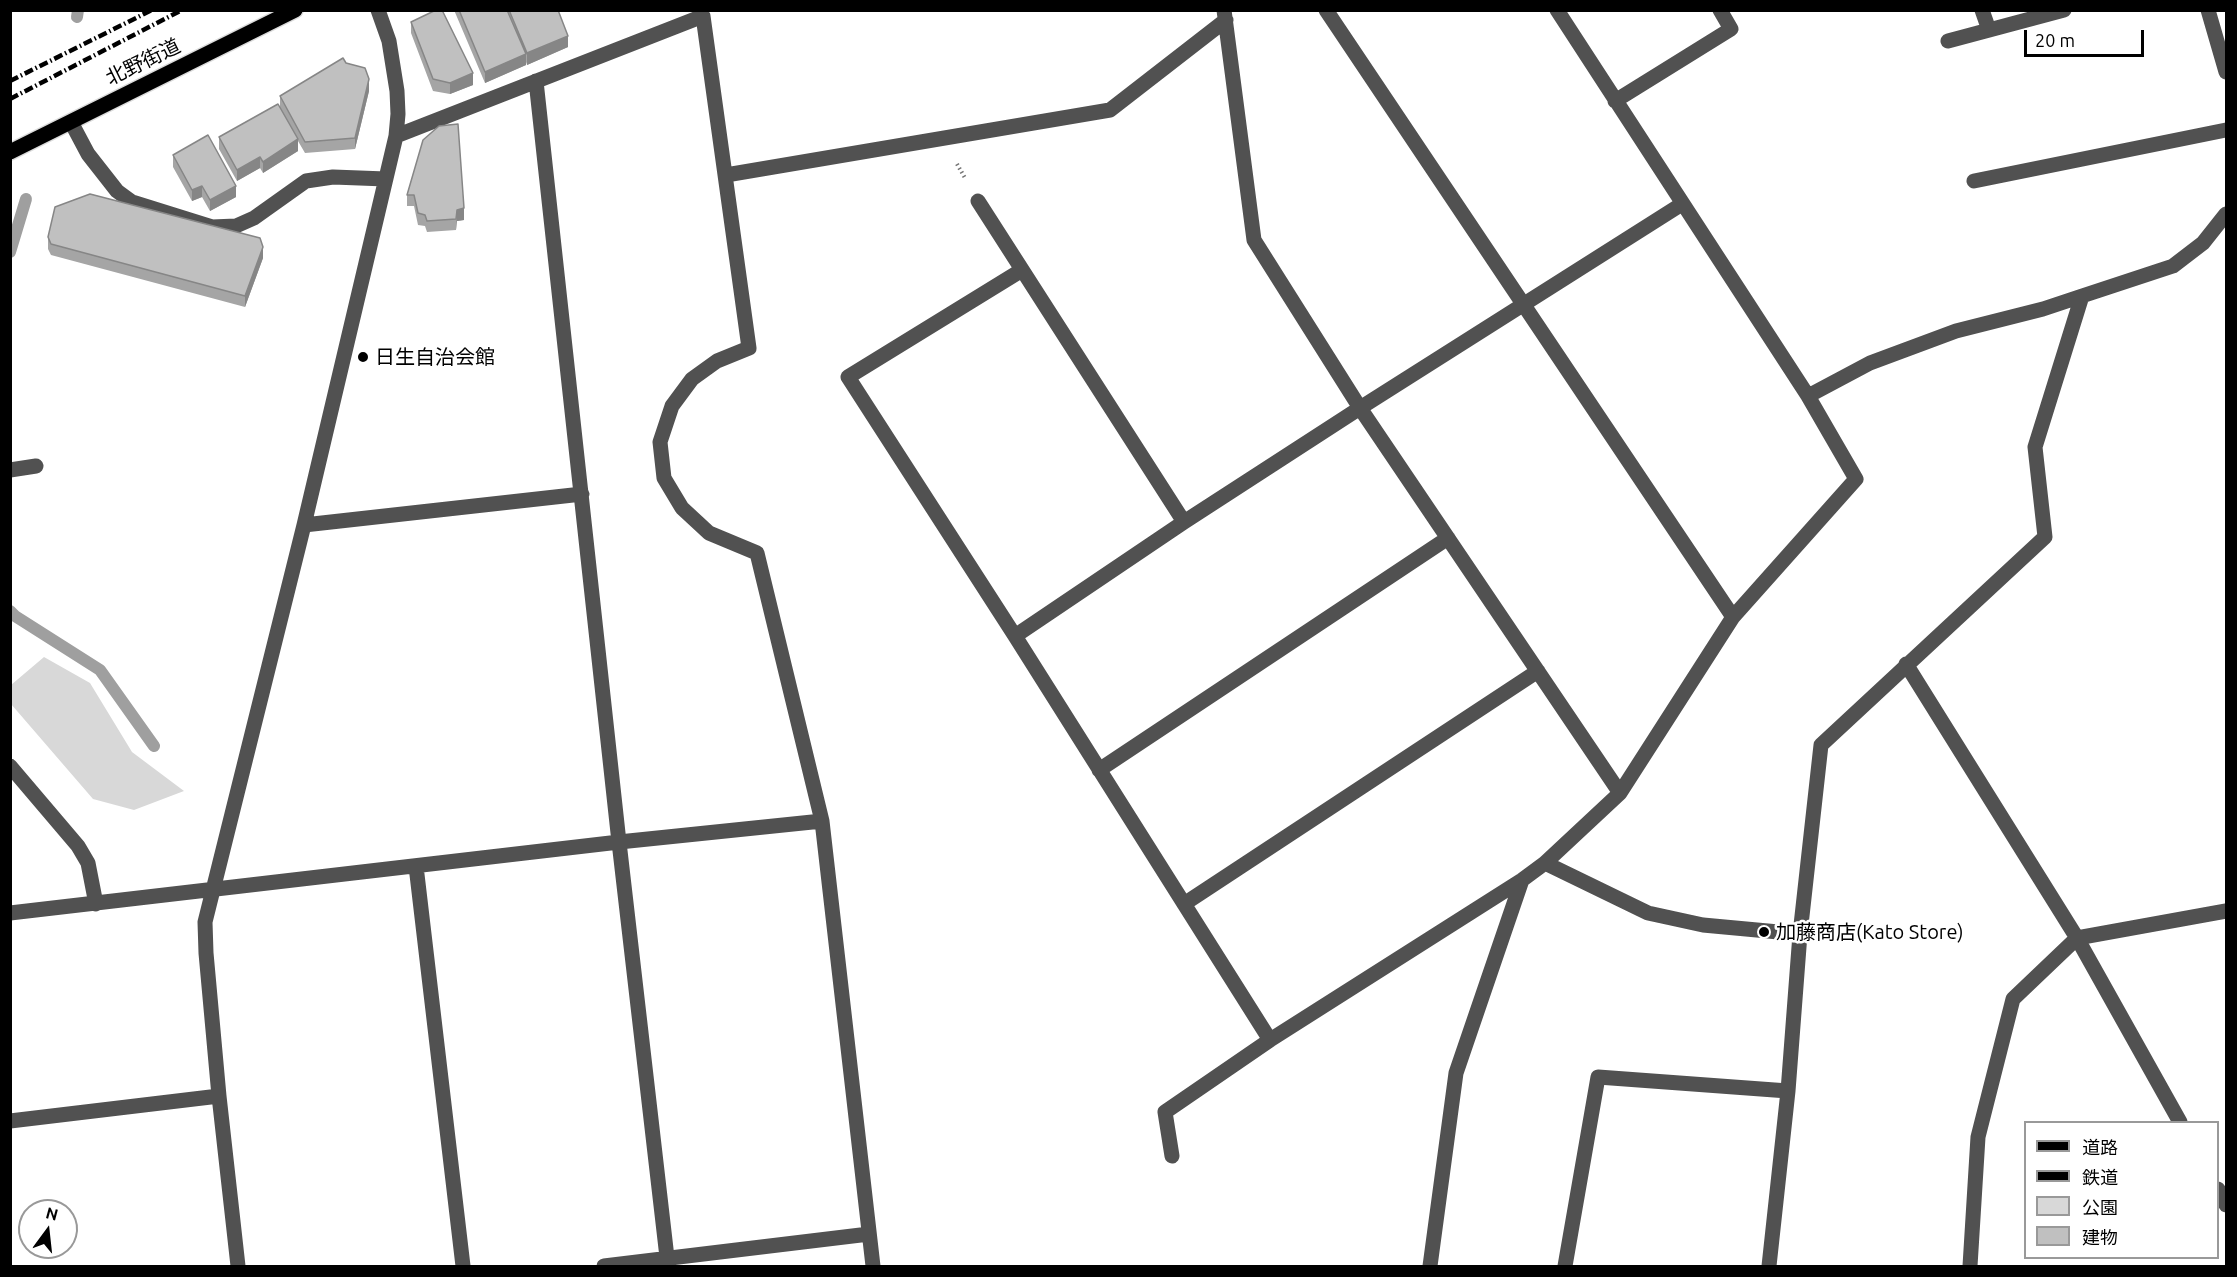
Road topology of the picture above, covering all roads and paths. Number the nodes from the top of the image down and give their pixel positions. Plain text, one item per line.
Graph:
1 (295, 10) edge
2 (378, 10) edge
3 (1326, 10) edge
4 (1557, 10) edge
5 (1720, 10) edge
6 (1982, 10) edge
7 (2064, 10) edge
8 (2208, 10) edge
9 (1225, 15) edge
10 (1989, 30) junction
11 (1948, 41) dead end
12 (2226, 72) edge
13 (536, 81) junction
14 (1615, 101) junction
15 (70, 122) junction
16 (2226, 130) edge
17 (396, 136) junction
18 (943, 140) junction
19 (10, 152) edge
20 (726, 175) junction
21 (386, 179) junction
22 (1974, 181) dead end
23 (978, 201) joint
24 (1682, 204) junction
25 (2226, 214) edge
26 (1022, 270) junction
27 (2082, 296) junction
28 (1524, 305) junction
29 (1808, 396) junction
30 (1360, 408) junction
31 (36, 466) dead end
32 (10, 471) edge
33 (582, 494) junction
34 (1184, 522) junction
35 (304, 525) junction
36 (1448, 538) junction
37 (1733, 617) junction
38 (1015, 636) junction
39 (1906, 664) junction
40 (1538, 671) junction
41 (10, 766) edge
42 (1100, 770) junction
43 (1620, 793) junction
44 (822, 821) junction
45 (618, 842) junction
46 (1545, 863) junction
47 (416, 866) junction
48 (1522, 880) junction
49 (212, 890) junction
50 (96, 904) junction
51 (1184, 904) junction
52 (2226, 910) edge
53 (10, 913) edge
54 (1800, 934) junction
55 (2077, 938) junction
56 (1270, 1040) junction
57 (1788, 1091) junction
58 (219, 1096) junction
59 (2179, 1121) edge
60 (10, 1122) edge
61 (1172, 1156) dead end
62 (869, 1234) junction
63 (668, 1263) edge
64 (238, 1266) edge
65 (463, 1266) edge
66 (604, 1266) edge
67 (873, 1266) edge
68 (1430, 1266) edge
69 (1565, 1266) edge
70 (1769, 1266) edge
71 (1970, 1266) edge

1 - 15 main road, 北野街道
2 - 17 street
3 - 28 street
4 - 14 street
5 - 14 street
6 - 10 street
7 - 10 street
8 - 12 street
9 - 18 street
9 - 30 street
10 - 11 street
13 - 17 street
13 - 20 street
13 - 33 street
14 - 24 street
15 - 19 main road, 北野街道
15 - 21 street
16 - 22 street
17 - 21 street
18 - 20 street
18 - 23 path
20 - 44 street
21 - 35 street
23 - 26 street
24 - 28 street
24 - 29 street
25 - 27 street
26 - 34 street
26 - 38 street
27 - 29 street
27 - 39 street
28 - 30 street
28 - 37 street
29 - 37 street
30 - 34 street
30 - 36 street
31 - 32 street
33 - 35 street
33 - 45 street
34 - 38 street
35 - 49 street
36 - 40 street
36 - 42 street
37 - 43 street
38 - 42 street
39 - 54 street
39 - 55 street
40 - 43 street
40 - 51 street
41 - 50 street
42 - 51 street
43 - 46 street
44 - 45 street
44 - 62 street
45 - 47 street
45 - 63 street
46 - 48 street
46 - 54 street
47 - 49 street
47 - 65 street
48 - 56 street
48 - 68 street
49 - 50 street
49 - 58 street
50 - 53 street
51 - 56 street
52 - 55 street
54 - 57 street
55 - 59 street
55 - 71 street
56 - 61 street
57 - 69 street
57 - 70 street
58 - 60 street
58 - 64 street
62 - 63 street
62 - 67 street
63 - 66 street

